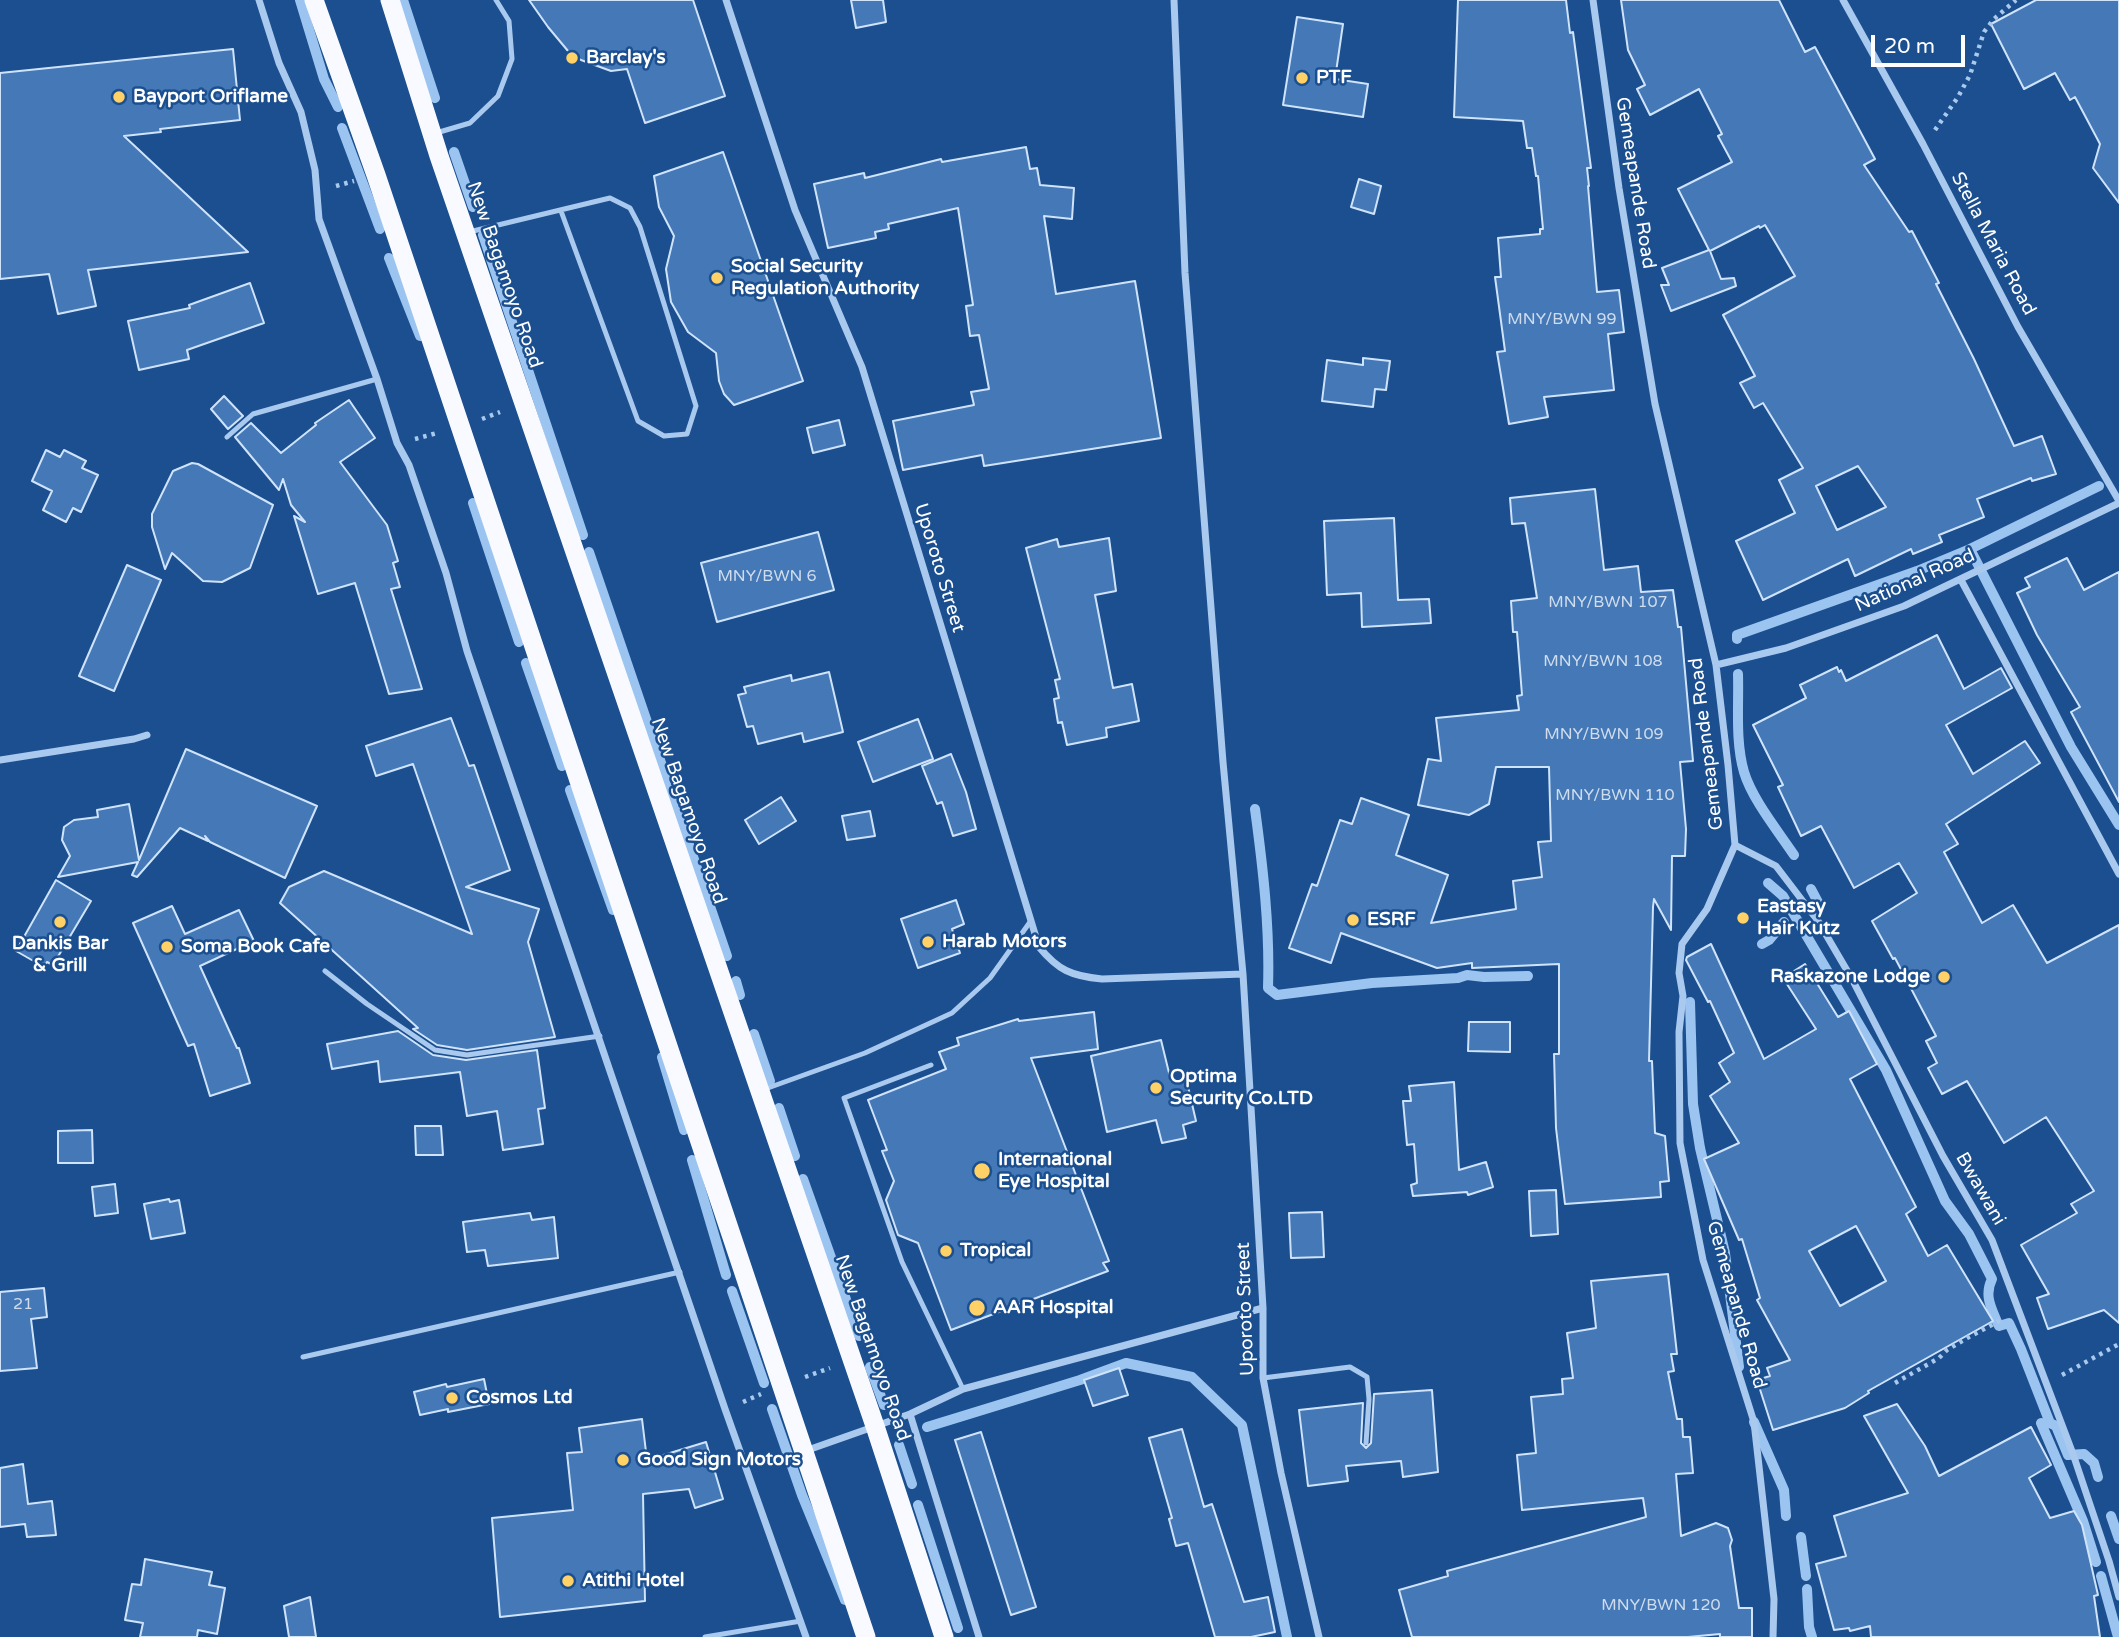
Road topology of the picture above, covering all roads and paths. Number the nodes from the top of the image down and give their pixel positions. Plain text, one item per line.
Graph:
1 (259, 0) edge
2 (314, 0) edge
3 (390, 0) edge
4 (496, 0) edge
5 (726, 0) edge
6 (1174, 0) edge
7 (1593, 0) edge
8 (1843, 0) edge
9 (2017, 0) edge
10 (433, 134) junction
11 (1923, 144) junction
12 (561, 211) junction
13 (466, 232) junction
14 (377, 379) junction
15 (227, 437) dead end
16 (2119, 502) edge
17 (1961, 579) junction
18 (1716, 665) junction
19 (147, 735) dead end
20 (0, 760) edge
21 (1735, 845) junction
22 (2119, 874) edge
23 (1030, 922) junction
24 (326, 971) dead end
25 (1243, 974) junction
26 (600, 1036) junction
27 (931, 1065) dead end
28 (760, 1091) junction
29 (680, 1272) junction
30 (1263, 1308) junction
31 (2018, 1308) junction
32 (2119, 1343) edge
33 (303, 1357) dead end
34 (1263, 1378) junction
35 (1895, 1383) dead end
36 (2046, 1384) junction
37 (963, 1389) junction
38 (910, 1413) junction
39 (875, 1426) junction
40 (1366, 1443) dead end
41 (804, 1451) junction
42 (2119, 1597) edge
43 (801, 1620) junction
44 (705, 1637) edge
45 (806, 1637) edge
46 (866, 1637) edge
47 (944, 1637) edge
48 (979, 1637) edge
49 (1318, 1637) edge
50 (1773, 1637) edge

1 - 14 street
2 - 41 highway
3 - 10 highway, New Bagamoyo Road
4 - 10 lane
5 - 23 street, Uporoto Street
6 - 25 street, Uporoto Street
7 - 18 street, Gemeapande Road
8 - 11 street, Stella Maria Road
9 - 11 path
10 - 13 highway, New Bagamoyo Road
11 - 16 street, Stella Maria Road
12 - 12 lane
12 - 13 lane
13 - 28 highway, New Bagamoyo Road
14 - 15 lane
14 - 26 street
16 - 17 street, National Road
17 - 18 street, National Road
17 - 22 street
18 - 21 street, Gemeapande Road
19 - 20 street
21 - 31 street, Bwawani
21 - 50 street, Gemeapande Road
23 - 25 street, Uporoto Street
23 - 28 lane
24 - 26 lane
25 - 30 street, Uporoto Street
26 - 29 street
27 - 37 lane
28 - 39 highway, New Bagamoyo Road
29 - 33 lane
29 - 43 street
30 - 34 street, Uporoto Street
30 - 37 street
31 - 35 path
31 - 36 street, Bwawani
32 - 36 path
34 - 40 lane
34 - 49 street, Uporoto Street
36 - 42 street, Bwawani
37 - 38 street
38 - 39 street
38 - 48 street
39 - 41 street
39 - 47 highway, New Bagamoyo Road
41 - 46 highway
43 - 44 lane
43 - 45 street

